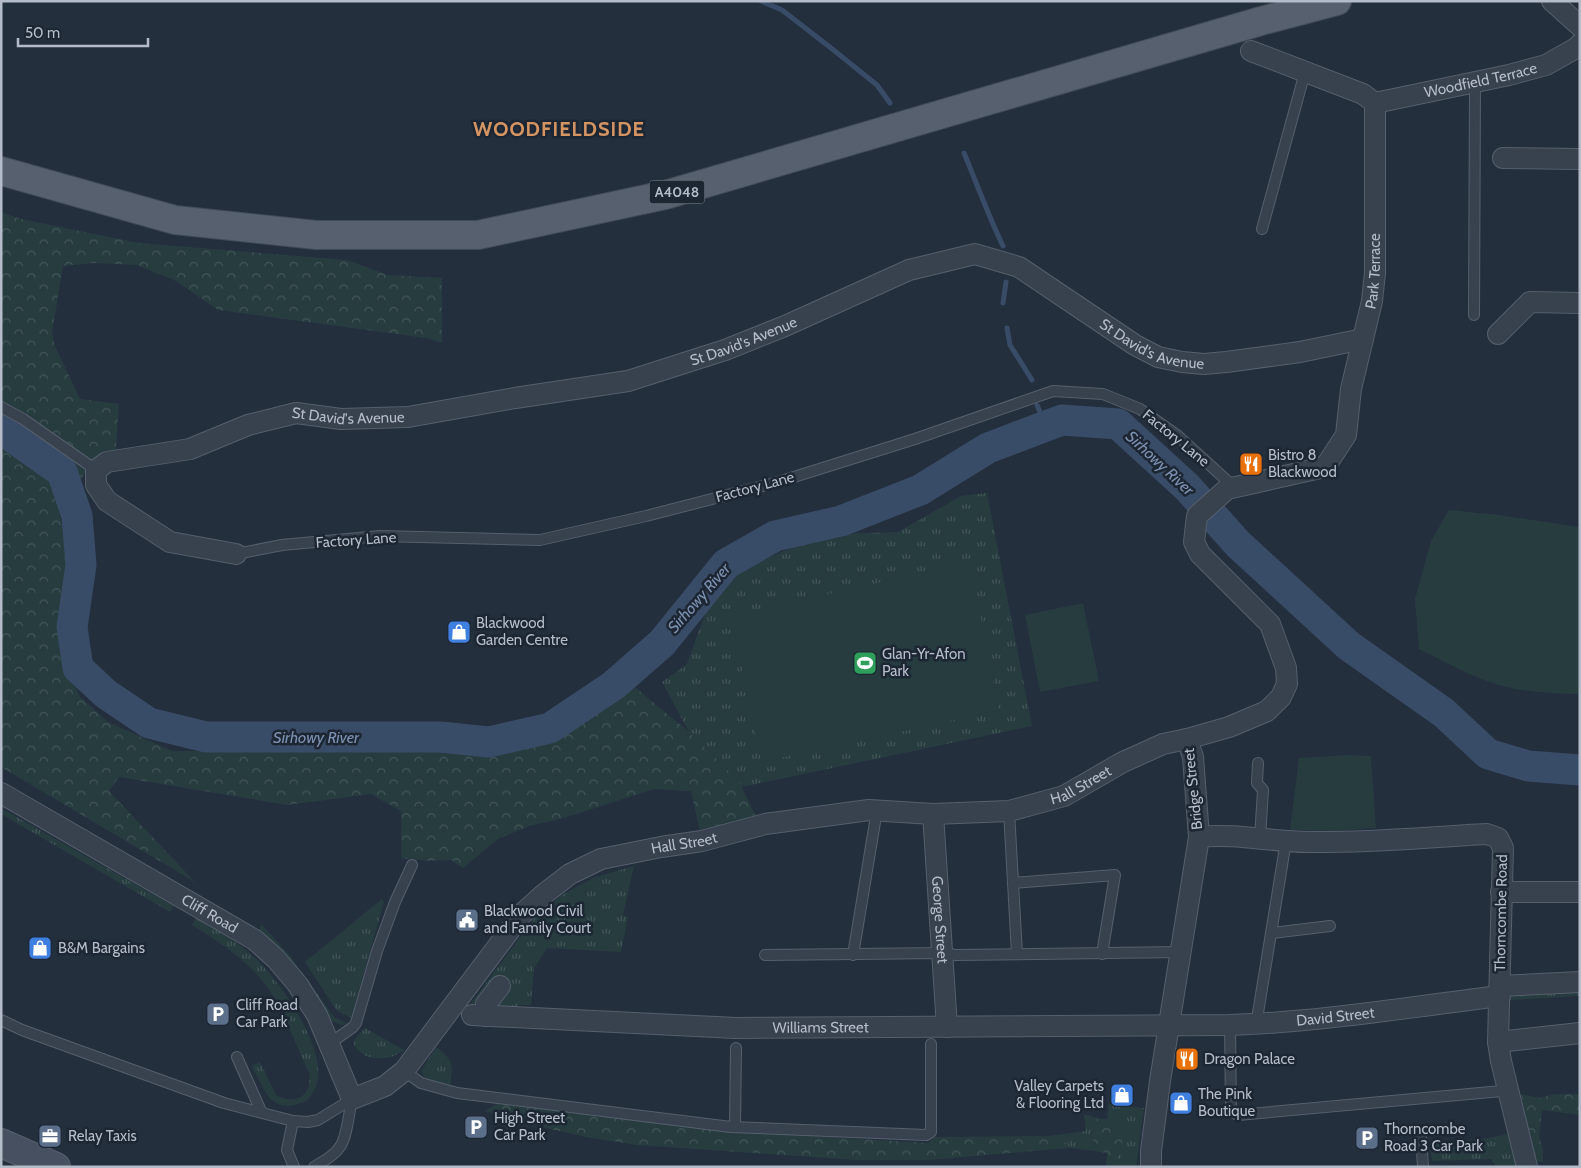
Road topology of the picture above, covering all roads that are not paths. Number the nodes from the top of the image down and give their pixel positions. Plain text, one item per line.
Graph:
1 (1338, 1) edge
2 (1552, 1) edge
3 (1580, 26) edge
4 (1580, 44) edge
5 (1251, 51) dead end
6 (1305, 72) junction
7 (1475, 82) junction
8 (1375, 103) junction
9 (1503, 158) dead end
10 (1580, 159) edge
11 (1, 171) edge
12 (1262, 229) dead end
13 (1580, 302) edge
14 (1474, 315) dead end
15 (1498, 334) dead end
16 (1363, 339) junction
17 (1, 407) edge
18 (96, 470) junction
19 (1231, 488) junction
20 (236, 554) joint
21 (1187, 739) junction
22 (1258, 763) dead end
23 (1, 793) edge
24 (877, 810) junction
25 (1009, 811) junction
26 (933, 814) junction
27 (1199, 837) junction
28 (1260, 838) junction
29 (1286, 841) junction
30 (412, 865) dead end
31 (1012, 883) junction
32 (1501, 892) junction
33 (1580, 892) edge
34 (1330, 926) dead end
35 (1272, 933) junction
36 (1181, 952) junction
37 (943, 953) junction
38 (1017, 954) junction
39 (1102, 954) junction
40 (765, 955) dead end
41 (853, 955) junction
42 (1580, 982) edge
43 (500, 986) dead end
44 (1500, 991) junction
45 (1, 1020) edge
46 (1258, 1024) junction
47 (1169, 1025) junction
48 (1230, 1025) junction
49 (947, 1027) junction
50 (1580, 1033) edge
51 (1498, 1042) junction
52 (330, 1044) junction
53 (931, 1044) dead end
54 (736, 1048) dead end
55 (237, 1057) dead end
56 (404, 1071) junction
57 (1508, 1088) junction
58 (352, 1099) junction
59 (261, 1111) junction
60 (293, 1121) junction
61 (736, 1127) junction
62 (1421, 1135) dead end
63 (1, 1143) edge
64 (56, 1167) edge
65 (294, 1167) edge
66 (314, 1167) edge
67 (1151, 1167) edge
68 (1423, 1167) edge
69 (1527, 1167) edge

1 - 11 main road, A4048
2 - 3 street
4 - 7 street, Woodfield Terrace
5 - 6 street
6 - 8 street
6 - 12 lane
7 - 8 street, Woodfield Terrace
7 - 14 lane
8 - 16 street, Park Terrace
9 - 10 street
13 - 15 street
16 - 18 street, St David's Avenue
16 - 19 street, Park Terrace
17 - 18 lane
18 - 20 street
19 - 20 lane, Factory Lane
19 - 21 street, Bridge Street
21 - 25 street, Hall Street
21 - 27 street, Bridge Street
22 - 28 lane
23 - 52 street, Cliff Road
24 - 26 street, Hall Street
24 - 41 lane
24 - 56 street, Hall Street
25 - 26 street, Hall Street
25 - 31 lane
26 - 37 street, George Street
27 - 28 street, Thorncombe Road
27 - 36 street, Bridge Street
28 - 29 street, Thorncombe Road
29 - 32 street, Thorncombe Road
29 - 35 lane
30 - 52 lane
31 - 38 lane
31 - 39 lane
32 - 33 street
32 - 44 street, Thorncombe Road
34 - 35 lane
35 - 46 lane
36 - 39 lane
36 - 47 street, Bridge Street
37 - 38 lane
37 - 41 lane
37 - 49 street, George Street
38 - 39 lane
40 - 41 lane
42 - 44 street, David Street
43 - 49 street, Williams Street
44 - 46 street, David Street
44 - 51 street, Thorncombe Road
45 - 59 lane
46 - 48 street, David Street
47 - 48 street, David Street
47 - 49 street, Williams Street
47 - 67 street, Bridge Street
48 - 57 lane
50 - 51 street
51 - 57 street, Thorncombe Road
52 - 58 street, Cliff Road
53 - 61 lane
54 - 61 lane
55 - 59 lane
56 - 58 street, Hall Street
56 - 61 lane
57 - 69 street, Thorncombe Road
58 - 60 lane
58 - 66 lane
59 - 60 lane
60 - 65 lane
62 - 68 lane
63 - 64 main road

